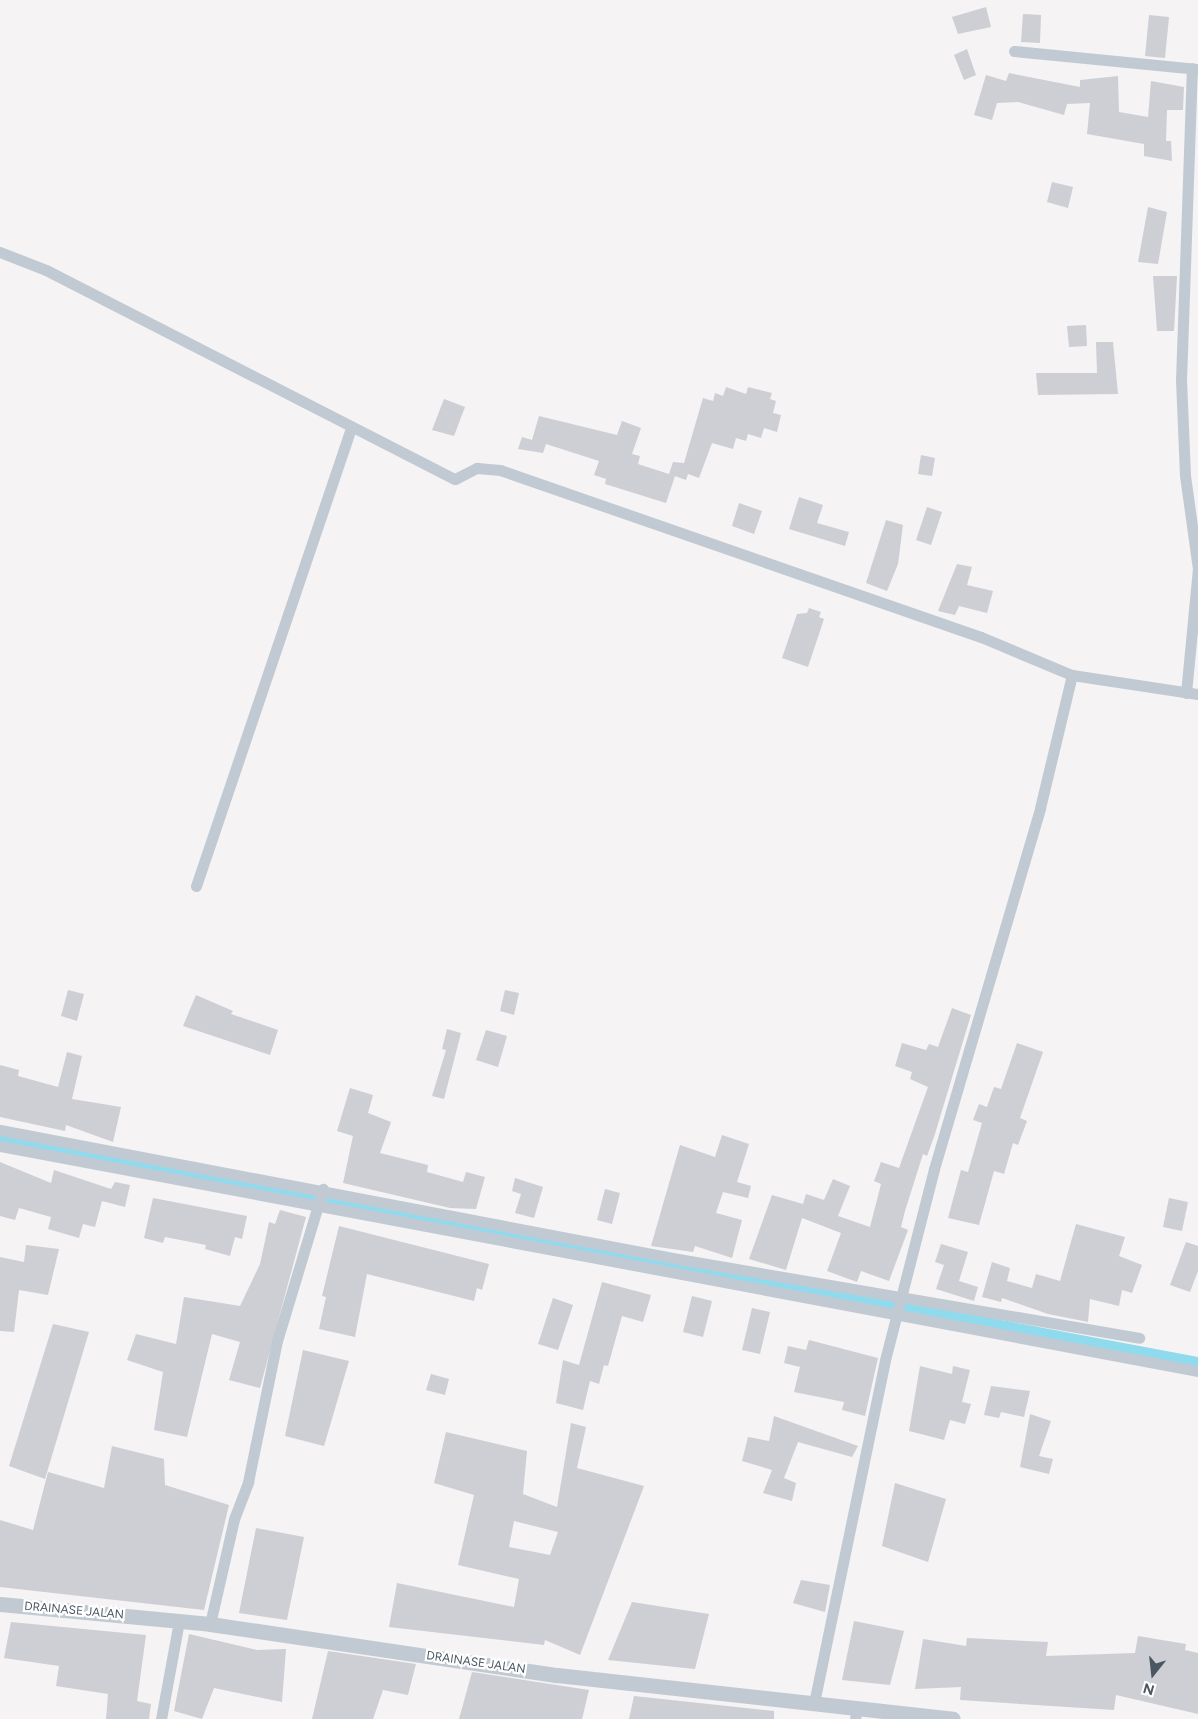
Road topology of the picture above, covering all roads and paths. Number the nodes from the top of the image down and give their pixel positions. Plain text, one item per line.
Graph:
1 (1014, 51) dead end
2 (1195, 69) edge
3 (0, 252) edge
4 (351, 427) junction
5 (1072, 675) junction
6 (1186, 693) junction
7 (1198, 694) edge
8 (196, 886) dead end
9 (0, 1130) edge
10 (0, 1146) edge
11 (322, 1197) junction
12 (903, 1296) junction
13 (899, 1314) junction
14 (1139, 1338) dead end
15 (1198, 1371) edge
16 (0, 1604) edge
17 (179, 1621) junction
18 (210, 1624) junction
19 (814, 1704) junction
20 (856, 1714) edge
21 (161, 1719) edge
22 (953, 1719) edge

1 - 2 street
2 - 6 street
3 - 4 street
4 - 5 street
4 - 8 street
5 - 6 street
5 - 12 street
6 - 7 street
9 - 11 street
10 - 11 street
11 - 12 street
11 - 13 street
11 - 18 street
12 - 13 street
12 - 14 street
13 - 15 street
13 - 19 street
16 - 17 street, DRAINASE JALAN
17 - 18 street, DRAINASE JALAN
17 - 21 street
18 - 19 street, DRAINASE JALAN
19 - 20 street, DRAINASE JALAN
20 - 22 street, DRAINASE JALAN

